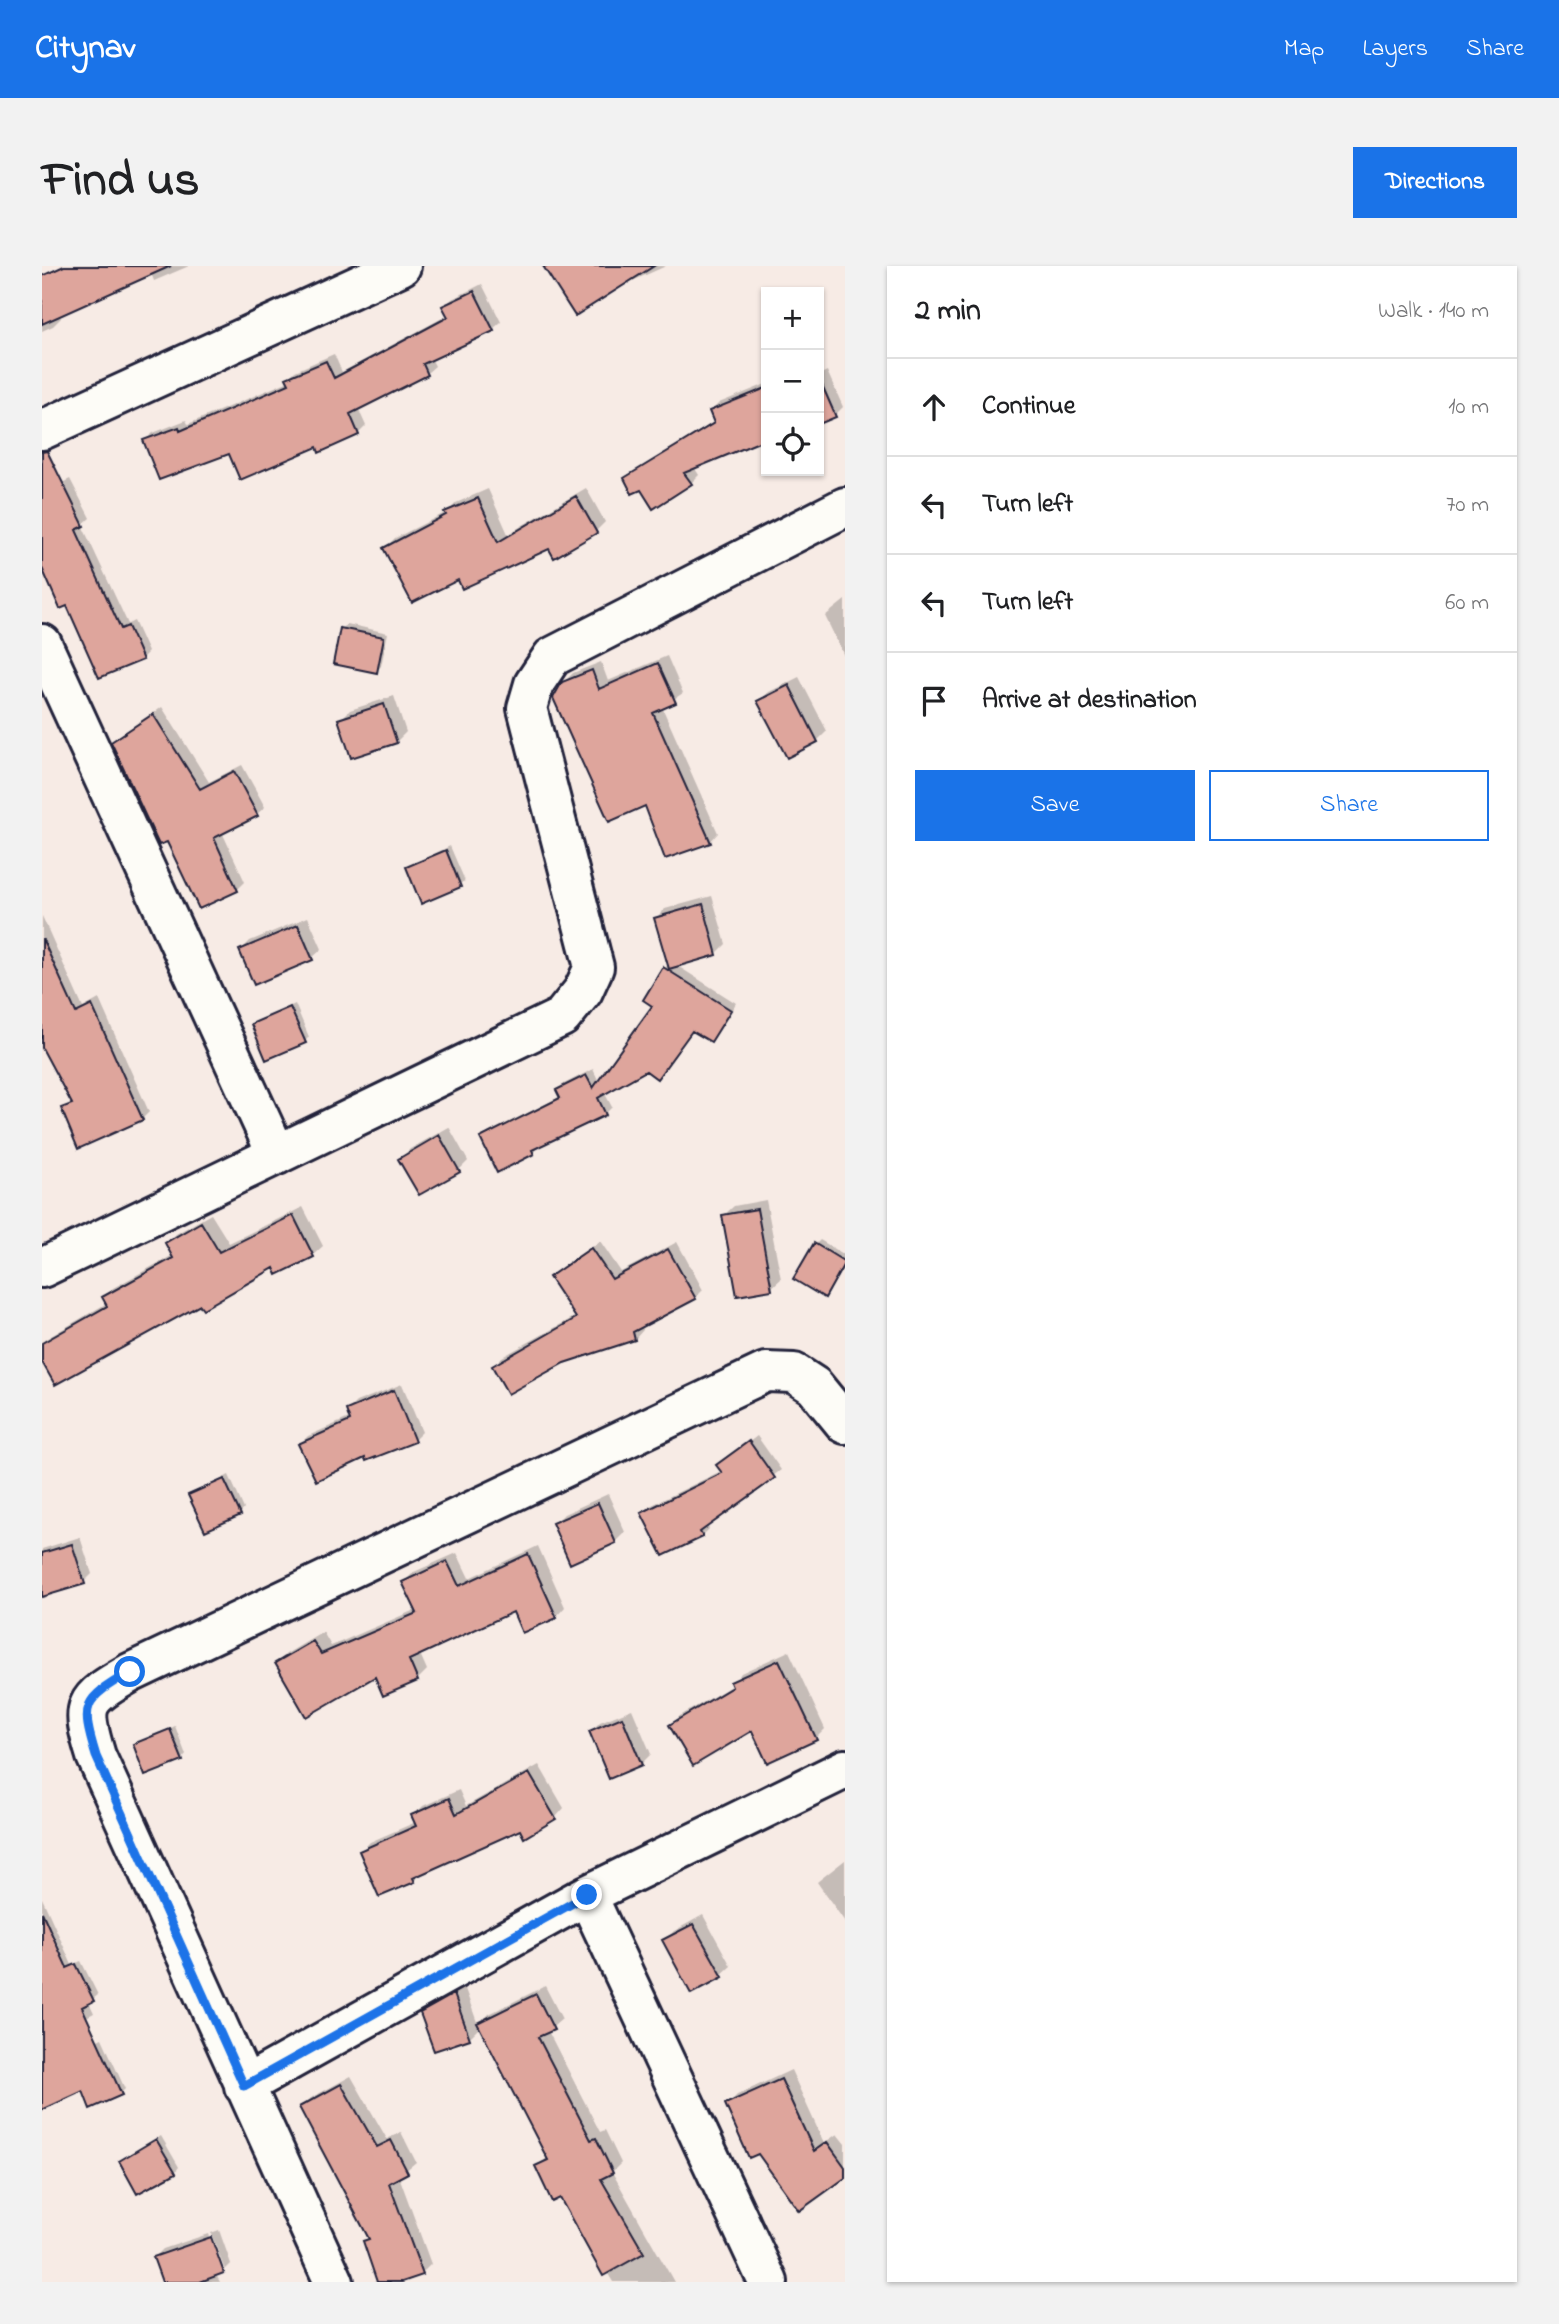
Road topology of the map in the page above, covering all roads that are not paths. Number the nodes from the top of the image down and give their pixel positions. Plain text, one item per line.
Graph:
1 (401, 266) edge
2 (42, 430) edge
3 (845, 507) edge
4 (42, 644) edge
5 (276, 1155) junction
6 (42, 1268) edge
7 (845, 1424) edge
8 (845, 1769) edge
9 (587, 1895) junction
10 (244, 2086) junction
11 (334, 2282) edge
12 (768, 2282) edge

1 - 2 street
3 - 5 street
4 - 5 street
5 - 6 street
7 - 10 street
8 - 9 street
9 - 10 street
9 - 12 street
10 - 11 street

